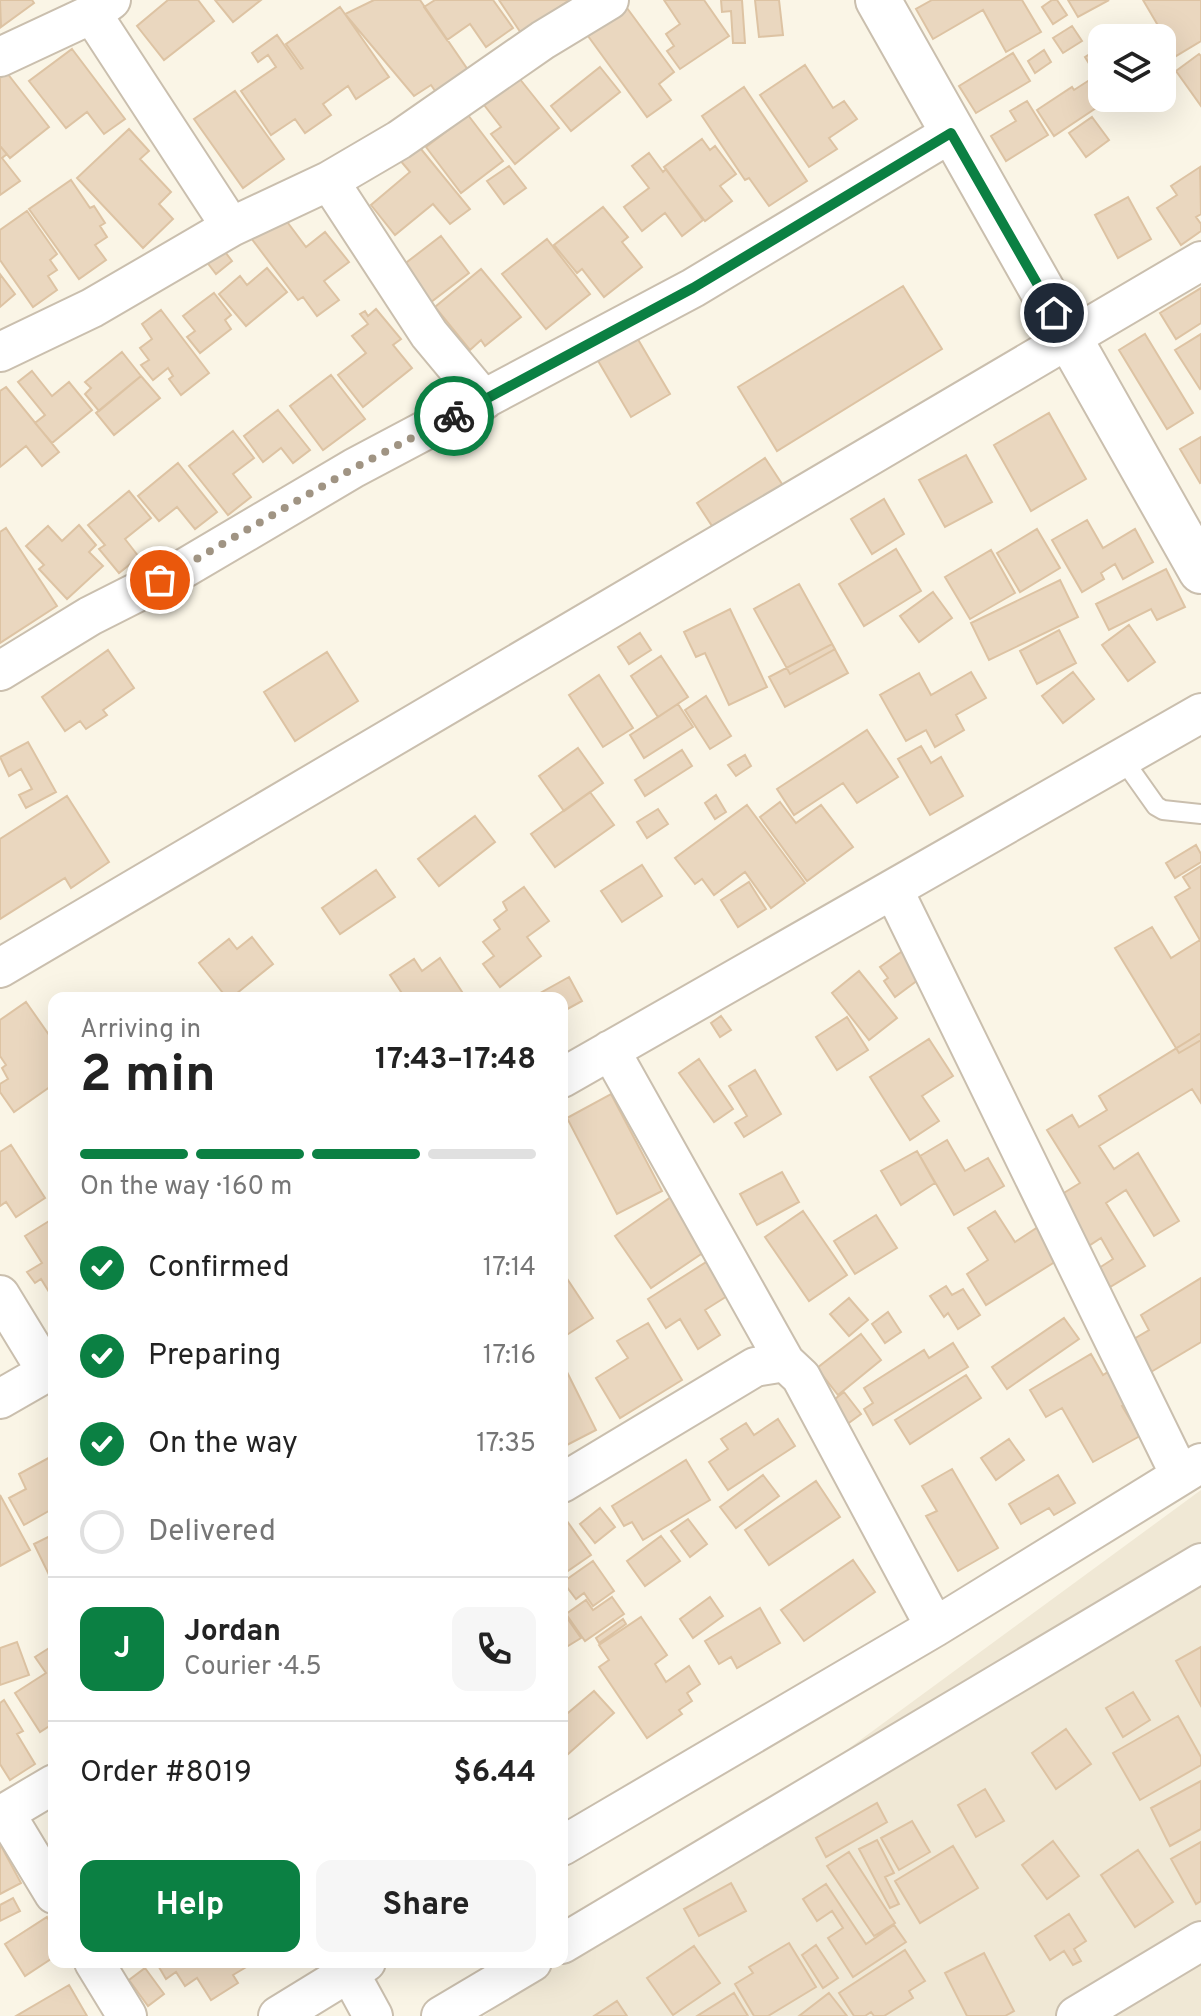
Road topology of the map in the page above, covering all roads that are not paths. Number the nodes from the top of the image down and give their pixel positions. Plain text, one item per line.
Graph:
1 (609, 0) edge
2 (884, 2) edge
3 (102, 7) edge
4 (0, 57) edge
5 (951, 133) junction
6 (329, 181) junction
7 (231, 227) junction
8 (1201, 261) edge
9 (1069, 339) junction
10 (0, 352) edge
11 (484, 400) junction
12 (1201, 571) edge
13 (0, 671) edge
14 (1201, 713) edge
15 (1122, 758) junction
16 (1201, 814) edge
17 (893, 889) junction
18 (0, 968) edge
19 (610, 1050) junction
20 (568, 1074) edge
21 (0, 1295) edge
22 (785, 1362) junction
23 (48, 1367) edge
24 (48, 1371) edge
25 (0, 1399) edge
26 (1190, 1469) edge
27 (568, 1479) edge
28 (1201, 1563) edge
29 (935, 1627) junction
30 (48, 1788) edge
31 (3, 1814) edge
32 (568, 1842) edge
33 (48, 1885) edge
34 (568, 1940) edge
35 (1201, 1941) edge
36 (98, 1968) edge
37 (355, 1968) edge
38 (357, 1968) edge
39 (523, 1968) edge
40 (453, 2013) edge
41 (127, 2016) edge
42 (278, 2016) edge
43 (373, 2016) edge
44 (1076, 2016) edge

1 - 6 street
2 - 5 street
3 - 4 street
3 - 7 street
5 - 9 street
5 - 11 street
6 - 7 street
6 - 11 street
7 - 10 street
8 - 9 street
9 - 12 street
9 - 18 street
11 - 13 street
14 - 15 street
15 - 16 lane
15 - 17 street
17 - 19 street
17 - 26 street
19 - 20 street
19 - 22 street
21 - 23 street
22 - 27 street
22 - 29 street
24 - 25 street
26 - 29 street
28 - 34 street
29 - 32 street
30 - 31 street
31 - 33 street
35 - 44 street
36 - 41 street
37 - 42 street
38 - 43 street
39 - 40 street

